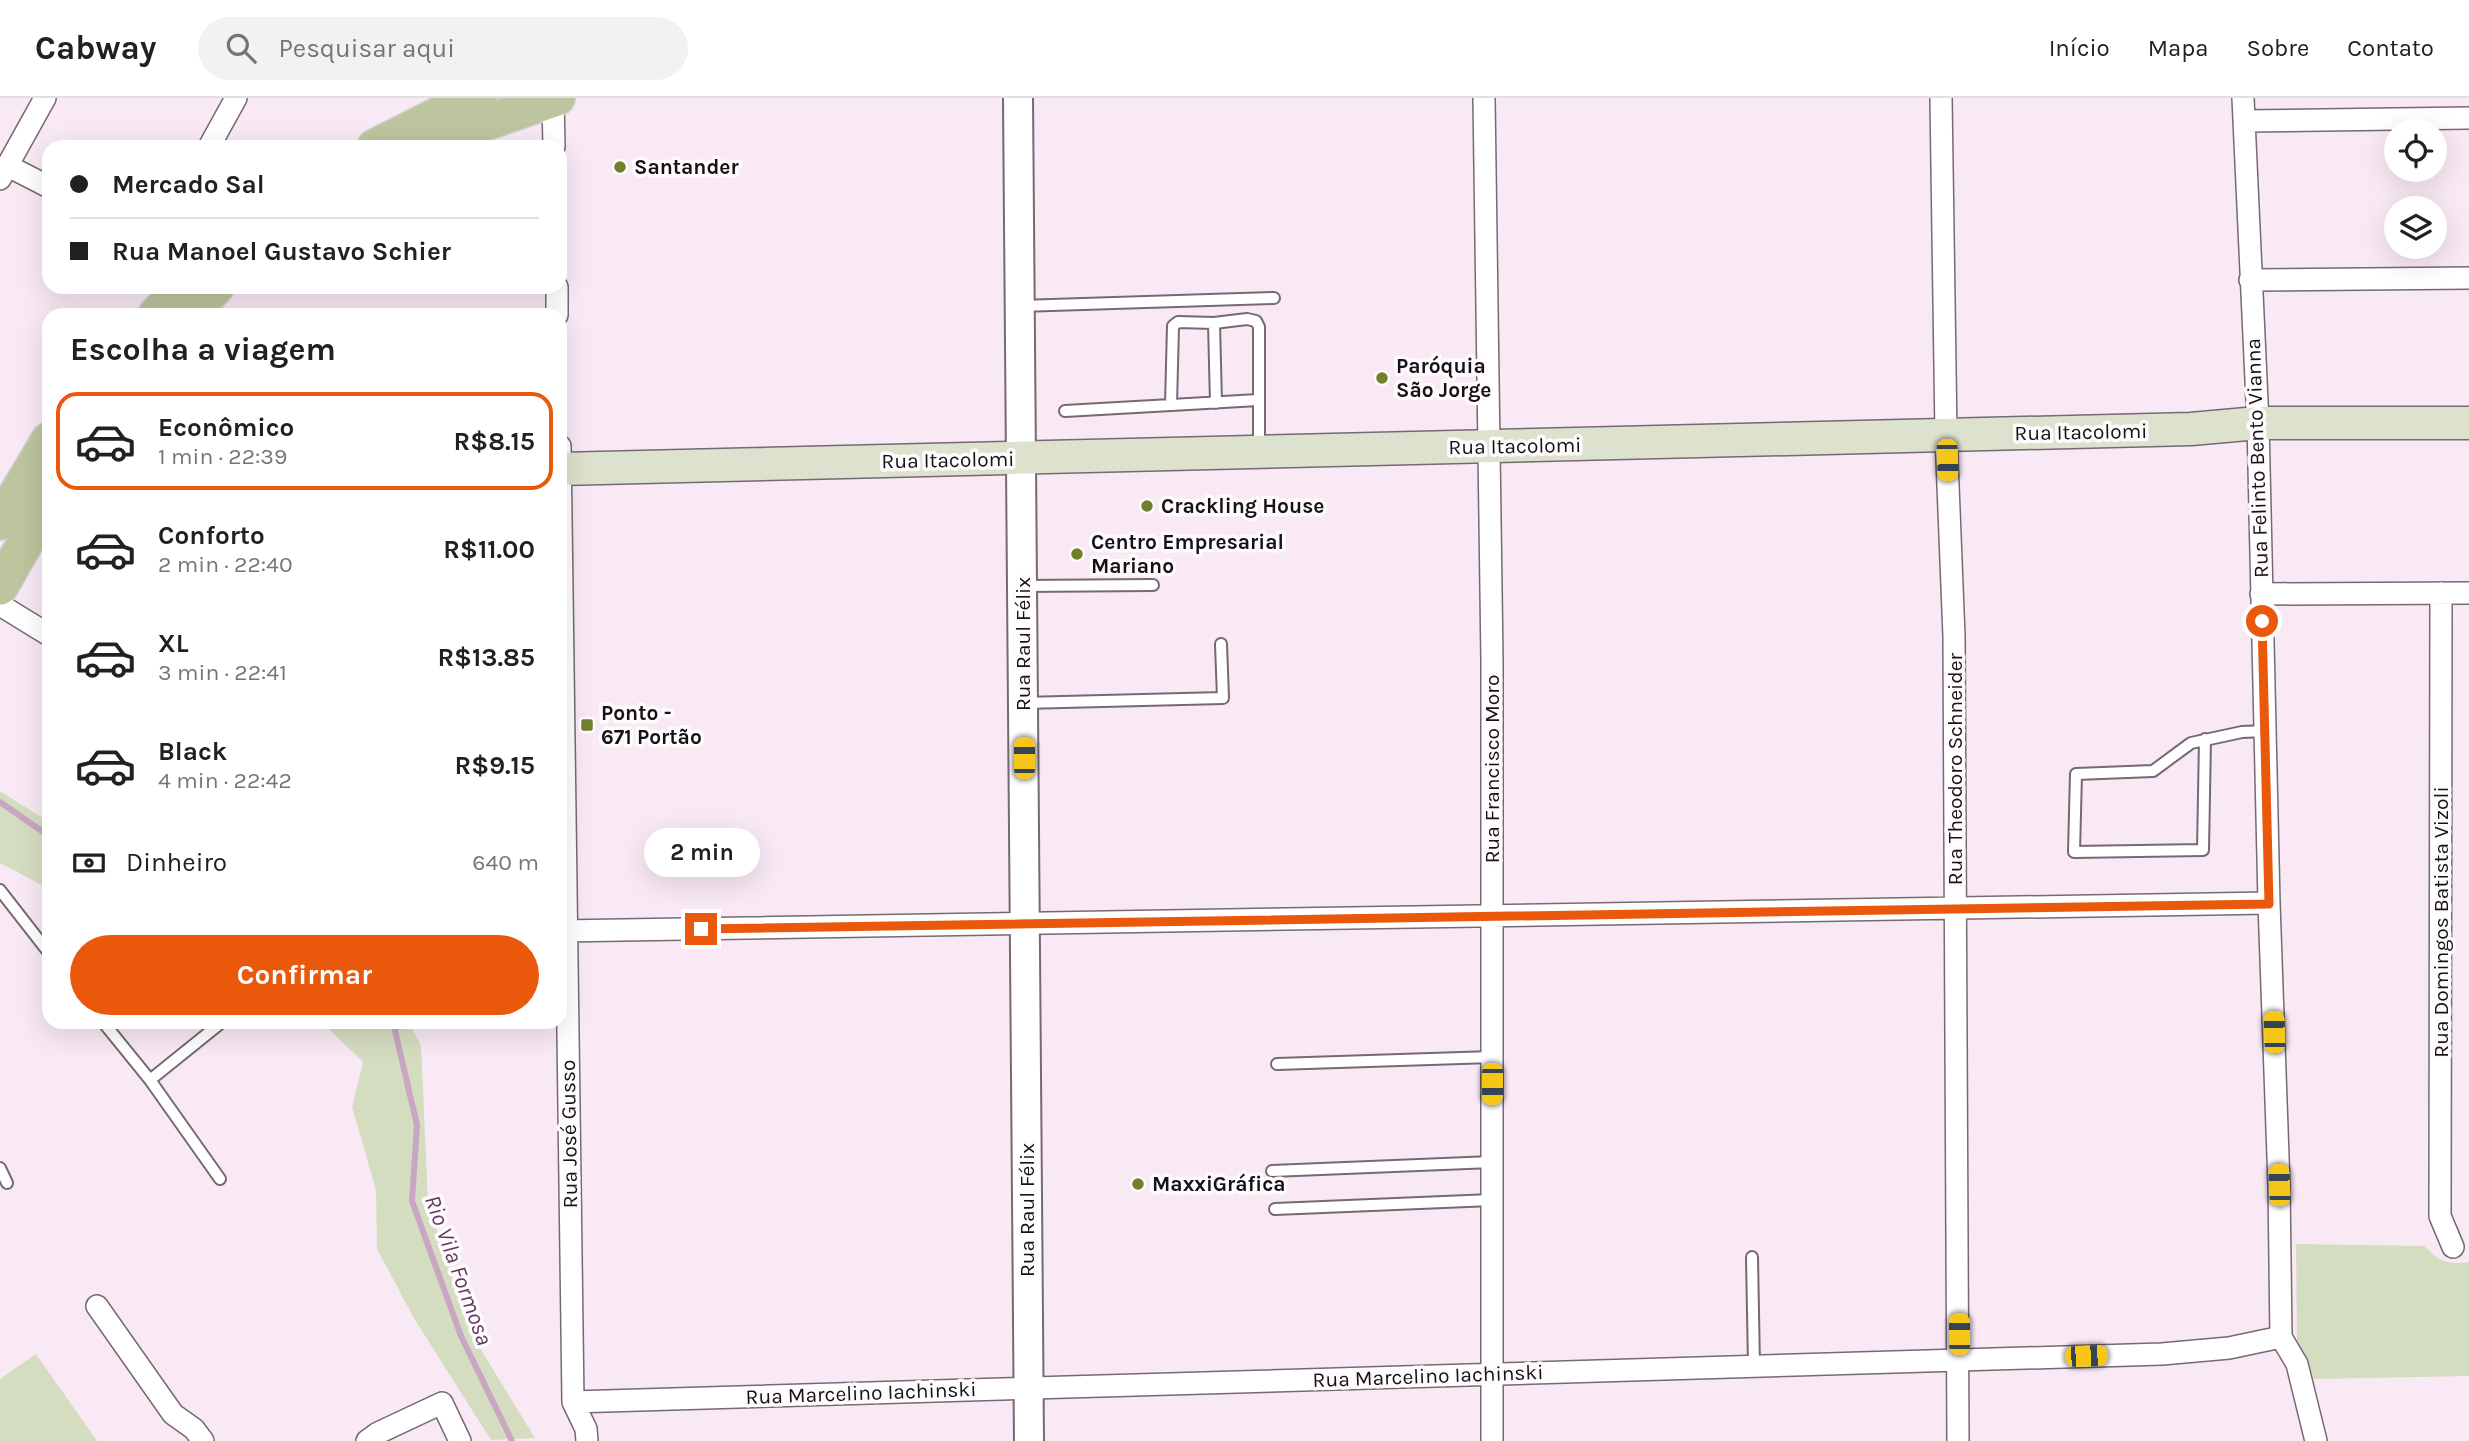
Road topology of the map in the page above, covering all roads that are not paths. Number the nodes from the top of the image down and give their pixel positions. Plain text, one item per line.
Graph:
1 (45, 98) edge
2 (236, 98) edge
3 (479, 98) edge
4 (1018, 98) edge
5 (1484, 98) edge
6 (1941, 98) edge
7 (2243, 98) edge
8 (555, 99) edge
9 (2469, 118) edge
10 (2244, 121) junction
11 (213, 140) edge
12 (389, 140) edge
13 (440, 140) edge
14 (554, 140) edge
15 (4, 172) edge
16 (42, 185) edge
17 (2469, 278) edge
18 (2250, 280) junction
19 (201, 294) edge
20 (1274, 298) dead end
21 (1020, 306) junction
22 (170, 308) edge
23 (1214, 323) junction
24 (1258, 400) junction
25 (1216, 403) junction
26 (1171, 405) junction
27 (1065, 411) dead end
28 (2258, 423) junction
29 (2469, 423) edge
30 (1946, 435) junction
31 (1489, 446) junction
32 (42, 452) edge
33 (1259, 452) junction
34 (1021, 458) junction
35 (567, 469) edge
36 (42, 513) edge
37 (0, 522) edge
38 (1153, 585) dead end
39 (1022, 586) junction
40 (0, 587) edge
41 (2441, 593) junction
42 (2469, 593) edge
43 (2261, 594) junction
44 (0, 605) edge
45 (42, 631) edge
46 (1222, 644) dead end
47 (1023, 703) junction
48 (2266, 731) junction
49 (2205, 740) junction
50 (0, 890) edge
51 (2269, 904) junction
52 (1956, 909) junction
53 (1492, 916) junction
54 (1025, 924) junction
55 (567, 931) edge
56 (42, 944) edge
57 (109, 1029) edge
58 (213, 1029) edge
59 (565, 1029) edge
60 (1492, 1057) junction
61 (1277, 1063) dead end
62 (150, 1080) junction
63 (1492, 1162) junction
64 (0, 1168) edge
65 (1272, 1171) dead end
66 (220, 1179) dead end
67 (8, 1182) dead end
68 (1492, 1200) junction
69 (1275, 1209) dead end
70 (2453, 1247) dead end
71 (1752, 1257) dead end
72 (97, 1306) dead end
73 (2281, 1337) junction
74 (1959, 1360) junction
75 (1754, 1366) junction
76 (1492, 1374) junction
77 (1029, 1388) junction
78 (573, 1402) junction
79 (203, 1441) edge
80 (367, 1441) edge
81 (460, 1441) edge
82 (587, 1441) edge
83 (1029, 1441) edge
84 (1492, 1441) edge
85 (1958, 1441) edge
86 (2316, 1441) edge

1 - 15 street
2 - 11 street
3 - 12 main road
4 - 21 street, Rua Raul Félix
5 - 31 street, Rua Francisco Moro
6 - 30 street, Rua Theodoro Schneider
7 - 10 street, Rua Felinto Bento Vianna
8 - 13 main road
8 - 14 street
9 - 10 street
10 - 18 street, Rua Felinto Bento Vianna
15 - 16 street
17 - 18 street
18 - 28 street, Rua Felinto Bento Vianna
19 - 22 main road
20 - 21 lane
21 - 34 street, Rua Raul Félix
23 - 24 lane
23 - 25 lane
23 - 26 lane
24 - 25 lane
24 - 33 lane
25 - 26 lane
26 - 27 lane
28 - 29 main road, Rua Itacolomi
28 - 30 main road, Rua Itacolomi
28 - 43 street, Rua Felinto Bento Vianna
30 - 31 main road, Rua Itacolomi
30 - 52 street, Rua Theodoro Schneider
31 - 33 main road, Rua Itacolomi
31 - 53 street, Rua Francisco Moro
32 - 37 main road
33 - 34 main road, Rua Itacolomi
34 - 35 main road, Rua Itacolomi
34 - 39 street, Rua Raul Félix
36 - 40 main road
38 - 39 lane
39 - 47 street, Rua Raul Félix
41 - 42 street
41 - 43 street
41 - 70 street, Rua Domingos Batista Vizoli
43 - 48 street, Rua Felinto Bento Vianna
44 - 45 street
46 - 47 lane
47 - 54 street, Rua Raul Félix
48 - 49 lane
48 - 51 street, Rua Felinto Bento Vianna
49 - 49 lane
50 - 56 lane
51 - 52 street
51 - 73 street, Rua Felinto Bento Vianna
52 - 53 street
52 - 74 street, Rua Theodoro Schneider
53 - 54 street
53 - 60 street, Rua Francisco Moro
54 - 55 street
54 - 77 street, Rua Raul Félix
57 - 62 lane
58 - 62 lane
59 - 78 street, Rua José Gusso
60 - 61 lane
60 - 63 street, Rua Francisco Moro
62 - 66 lane
63 - 65 lane
63 - 68 street, Rua Francisco Moro
64 - 67 lane
68 - 69 lane
68 - 76 street, Rua Francisco Moro
71 - 75 lane
72 - 79 street
73 - 74 street, Rua Marcelino Iachinski
73 - 86 street, Rua Felinto Bento Vianna
74 - 75 street, Rua Marcelino Iachinski
74 - 85 street, Rua Theodoro Schneider
75 - 76 street, Rua Marcelino Iachinski
76 - 77 street, Rua Marcelino Iachinski
76 - 84 street, Rua Francisco Moro
77 - 78 street, Rua Marcelino Iachinski
77 - 83 street, Rua Raul Félix
78 - 82 street, Rua José Gusso
80 - 81 street

